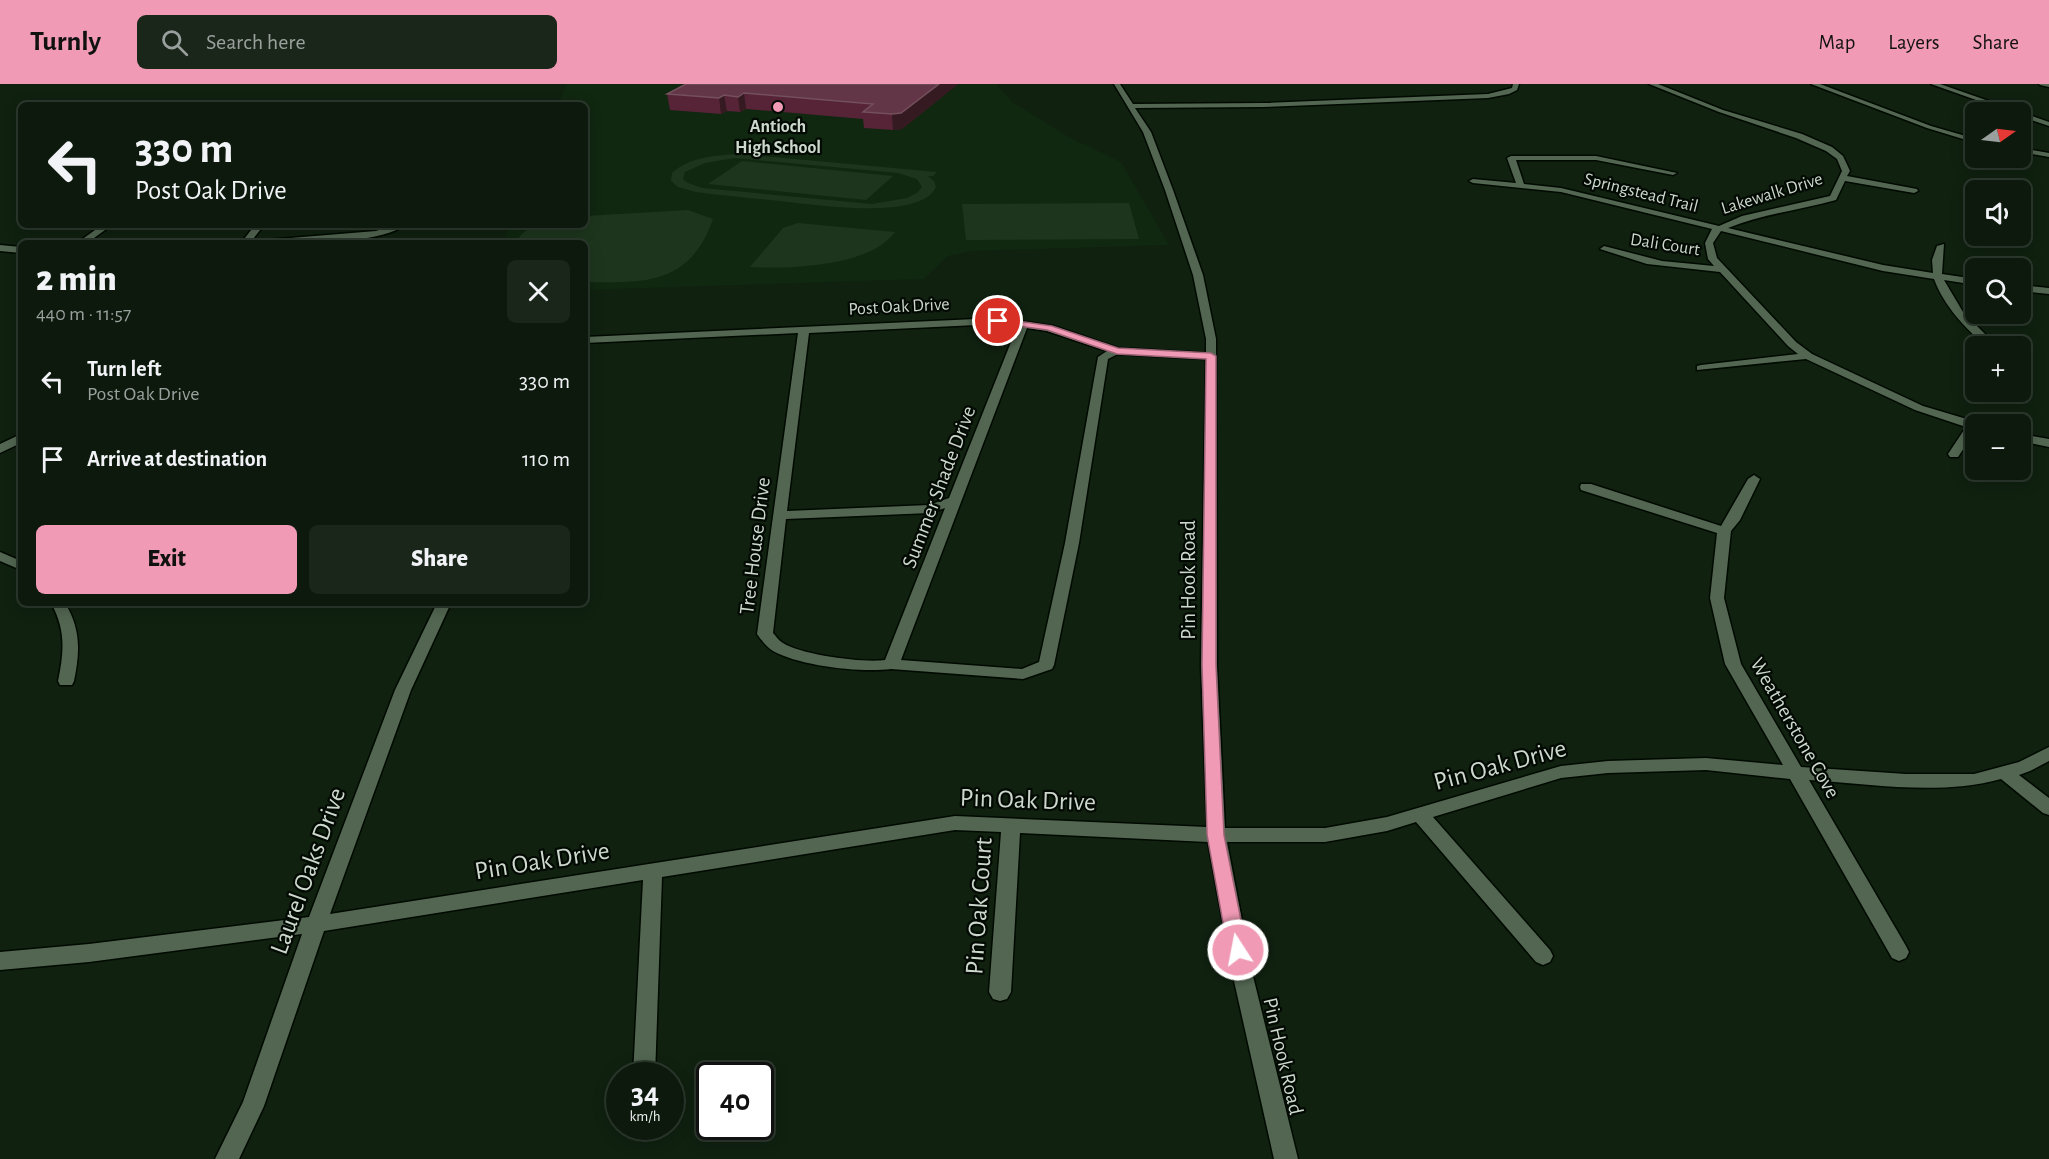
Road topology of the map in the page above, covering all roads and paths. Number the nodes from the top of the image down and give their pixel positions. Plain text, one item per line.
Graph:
1 (1117, 84) edge
2 (1516, 84) edge
3 (1652, 84) edge
4 (1814, 84) edge
5 (1934, 84) edge
6 (2042, 84) edge
7 (2049, 85) edge
8 (1986, 102) edge
9 (1131, 106) junction
10 (2031, 118) edge
11 (2049, 124) edge
12 (1965, 138) edge
13 (2031, 152) edge
14 (2049, 156) edge
15 (1673, 173) dead end
16 (1843, 178) junction
17 (1473, 181) dead end
18 (1520, 184) junction
19 (1914, 191) dead end
20 (104, 228) edge
21 (258, 228) edge
22 (396, 228) edge
23 (1718, 229) junction
24 (86, 240) edge
25 (248, 240) edge
26 (303, 240) edge
27 (1941, 246) dead end
28 (1, 249) edge
29 (1604, 249) dead end
30 (18, 250) edge
31 (1722, 269) junction
32 (1938, 277) junction
33 (1965, 281) edge
34 (2031, 289) edge
35 (2049, 291) edge
36 (1023, 324) junction
37 (804, 330) junction
38 (1982, 336) edge
39 (588, 340) edge
40 (1117, 351) junction
41 (1211, 356) junction
42 (1808, 356) junction
43 (1701, 368) dead end
44 (1965, 423) edge
45 (1965, 439) edge
46 (2031, 439) edge
47 (18, 440) edge
48 (2049, 443) edge
49 (0, 449) edge
50 (1954, 454) dead end
51 (1754, 479) dead end
52 (1586, 487) dead end
53 (954, 501) junction
54 (780, 515) junction
55 (1724, 531) junction
56 (0, 556) edge
57 (18, 565) edge
58 (60, 606) edge
59 (443, 606) edge
60 (891, 664) junction
61 (66, 681) dead end
62 (2049, 753) edge
63 (2003, 772) junction
64 (1794, 773) junction
65 (2049, 808) edge
66 (1420, 815) junction
67 (1011, 824) junction
68 (1216, 835) junction
69 (653, 871) junction
70 (316, 924) junction
71 (1899, 952) dead end
72 (1543, 956) dead end
73 (0, 961) edge
74 (1000, 992) dead end
75 (645, 1062) edge
76 (227, 1159) edge
77 (1286, 1159) edge

1 - 9 street, Pin Hook Road
2 - 9 street
3 - 16 street, Lakewalk Drive
4 - 12 street
5 - 8 street
6 - 7 street
9 - 41 street, Pin Hook Road
10 - 11 street
13 - 14 street
15 - 18 street
16 - 19 street
16 - 23 street, Lakewalk Drive
17 - 18 street, Springstead Trail
18 - 23 street, Springstead Trail
20 - 24 street
21 - 25 street
22 - 26 street
23 - 31 street, Lakewalk Drive
23 - 32 street, Springstead Trail
27 - 32 street
28 - 30 street
29 - 31 street, Dali Court
31 - 42 street, Lakewalk Drive
32 - 33 street, Springstead Trail
32 - 38 street
34 - 35 street
36 - 37 street, Post Oak Drive
36 - 40 street, Post Oak Drive
36 - 53 street, Summer Shade Drive
37 - 39 street, Post Oak Drive
37 - 54 street, Tree House Drive
40 - 41 street, Post Oak Drive
40 - 60 street
41 - 68 street, Pin Hook Road
42 - 43 street
42 - 44 street, Lakewalk Drive
45 - 50 street
46 - 48 street
47 - 49 street
51 - 55 street, Weatherstone Cove
52 - 55 street
53 - 54 street
53 - 60 street, Summer Shade Drive
54 - 60 street, Tree House Drive
55 - 64 street, Weatherstone Cove
56 - 57 street
58 - 61 street
59 - 70 street, Laurel Oaks Drive
62 - 63 street, Pin Oak Drive
63 - 64 street, Pin Oak Drive
63 - 65 street
64 - 66 street, Pin Oak Drive
64 - 71 street, Weatherstone Cove
66 - 68 street, Pin Oak Drive
66 - 72 street
67 - 68 street, Pin Oak Drive
67 - 69 street, Pin Oak Drive
67 - 74 street, Pin Oak Court
68 - 77 street, Pin Hook Road
69 - 70 street, Pin Oak Drive
69 - 75 street
70 - 73 street, Pin Oak Drive
70 - 76 street, Laurel Oaks Drive

